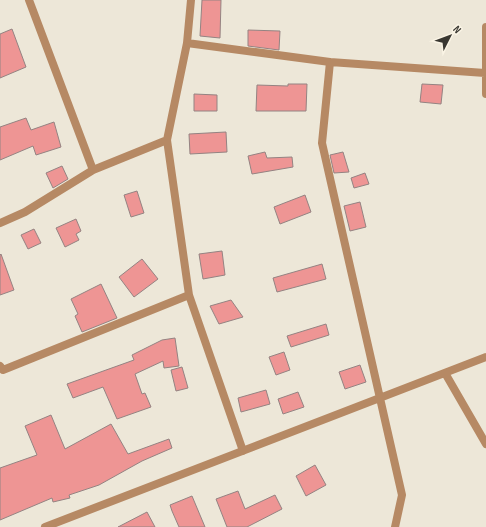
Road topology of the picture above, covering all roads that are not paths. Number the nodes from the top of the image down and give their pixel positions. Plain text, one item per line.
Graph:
1 (29, 0) edge
2 (191, 0) edge
3 (486, 28) edge
4 (187, 42) junction
5 (330, 62) junction
6 (485, 73) edge
7 (486, 94) edge
8 (167, 140) junction
9 (93, 170) junction
10 (0, 223) edge
11 (189, 295) junction
12 (486, 357) edge
13 (0, 366) edge
14 (445, 373) junction
15 (379, 399) junction
16 (486, 444) edge
17 (243, 451) junction
18 (45, 527) edge
19 (395, 527) edge

1 - 9 street
2 - 4 street
3 - 6 street
4 - 5 street
4 - 8 street
5 - 6 street
5 - 15 street
6 - 7 street
8 - 9 street
8 - 11 street
9 - 10 street
11 - 13 street
11 - 17 street
12 - 14 street
14 - 15 street
14 - 16 street
15 - 17 street
15 - 19 street
17 - 18 street

